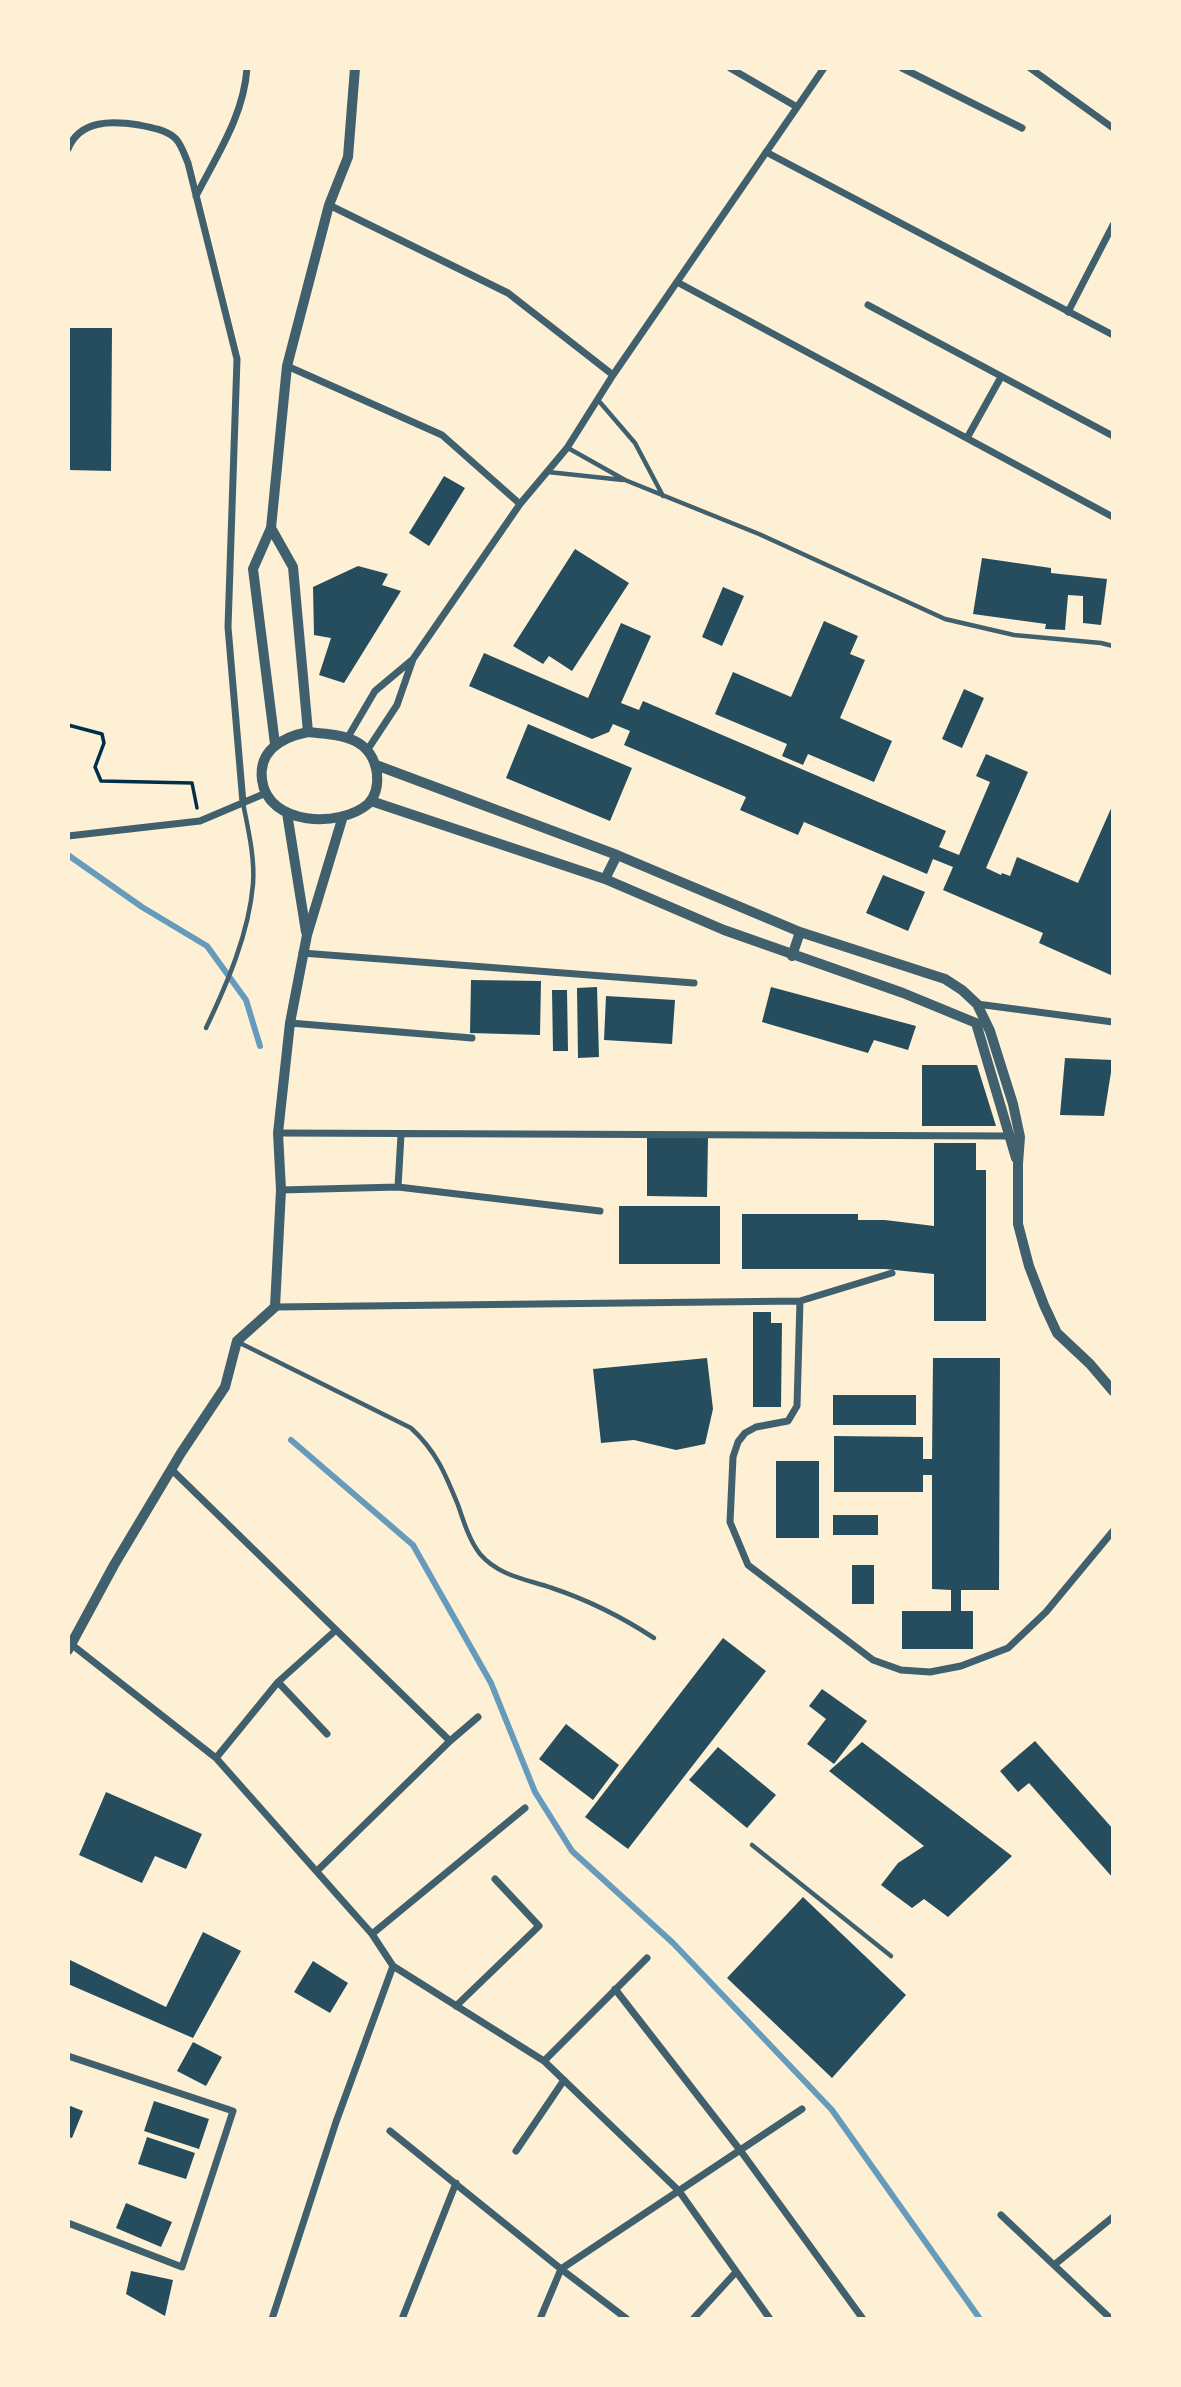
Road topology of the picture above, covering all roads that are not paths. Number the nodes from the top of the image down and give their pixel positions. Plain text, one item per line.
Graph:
1 (247, 68) edge
2 (355, 68) edge
3 (730, 68) edge
4 (824, 68) edge
5 (902, 68) edge
6 (1030, 68) edge
7 (797, 107) junction
8 (1022, 128) dead end
9 (1113, 128) edge
10 (68, 149) edge
11 (766, 152) junction
12 (195, 197) junction
13 (329, 205) junction
14 (1113, 225) edge
15 (677, 282) junction
16 (868, 306) dead end
17 (1068, 312) junction
18 (1113, 335) edge
19 (287, 366) junction
20 (613, 375) junction
21 (1002, 377) junction
22 (598, 399) junction
23 (1113, 436) edge
24 (967, 438) junction
25 (567, 448) junction
26 (547, 472) junction
27 (625, 480) junction
28 (663, 496) junction
29 (520, 504) junction
30 (1113, 517) edge
31 (271, 527) junction
32 (1113, 646) edge
33 (413, 659) junction
34 (308, 732) junction
35 (348, 737) junction
36 (275, 744) junction
37 (368, 749) junction
38 (376, 765) junction
39 (266, 793) junction
40 (372, 801) junction
41 (243, 803) junction
42 (287, 813) junction
43 (343, 816) junction
44 (68, 836) edge
45 (617, 855) junction
46 (605, 879) junction
47 (800, 932) junction
48 (307, 935) junction
49 (302, 953) junction
50 (792, 956) junction
51 (694, 983) dead end
52 (977, 1004) junction
53 (1113, 1022) edge
54 (290, 1023) junction
55 (206, 1028) dead end
56 (472, 1038) dead end
57 (1013, 1104) junction
58 (278, 1133) junction
59 (401, 1135) junction
60 (1011, 1138) junction
61 (1018, 1164) junction
62 (398, 1187) junction
63 (281, 1190) junction
64 (600, 1211) dead end
65 (892, 1273) dead end
66 (800, 1301) junction
67 (275, 1307) junction
68 (237, 1341) junction
69 (1090, 1364) junction
70 (1113, 1377) edge
71 (1113, 1391) edge
72 (171, 1469) junction
73 (1113, 1531) edge
74 (336, 1630) junction
75 (654, 1638) dead end
76 (70, 1647) edge
77 (278, 1682) junction
78 (478, 1717) dead end
79 (327, 1734) dead end
80 (450, 1741) junction
81 (216, 1758) junction
82 (525, 1808) dead end
83 (752, 1845) dead end
84 (318, 1870) junction
85 (495, 1879) dead end
86 (372, 1934) junction
87 (891, 1956) dead end
88 (647, 1958) dead end
89 (393, 1966) junction
90 (615, 1989) junction
91 (456, 2006) junction
92 (68, 2056) edge
93 (544, 2062) junction
94 (564, 2080) junction
95 (802, 2109) dead end
96 (390, 2131) dead end
97 (740, 2150) junction
98 (516, 2151) dead end
99 (456, 2183) junction
100 (679, 2191) junction
101 (1001, 2215) dead end
102 (1113, 2217) edge
103 (68, 2223) edge
104 (1054, 2265) junction
105 (561, 2269) junction
106 (736, 2272) junction
107 (272, 2319) edge
108 (402, 2319) edge
109 (540, 2319) edge
110 (627, 2319) edge
111 (694, 2319) edge
112 (769, 2319) edge
113 (863, 2319) edge
114 (1111, 2319) edge

1 - 12 street
2 - 13 street
3 - 7 street
4 - 7 street
5 - 8 street
6 - 9 street
7 - 11 street
10 - 12 street
11 - 15 street
11 - 17 street
12 - 41 street
13 - 19 street
13 - 20 street
14 - 17 street
15 - 20 street
15 - 24 street
16 - 21 street
17 - 18 street
19 - 29 street
19 - 31 street
20 - 22 street
21 - 23 street
21 - 24 street
22 - 25 street
22 - 28 lane
24 - 30 street
25 - 26 street
25 - 27 lane
26 - 27 lane
26 - 29 street
27 - 28 lane
28 - 32 lane
29 - 33 street
31 - 34 street
31 - 36 street
33 - 35 street
33 - 37 street
34 - 35 street
34 - 36 street
35 - 37 street
36 - 39 street
37 - 38 street
38 - 40 street
38 - 45 street
39 - 41 street
39 - 42 street
40 - 43 street
40 - 46 street
41 - 44 street
41 - 55 lane
42 - 43 street
42 - 48 street
43 - 48 street
45 - 46 street
45 - 47 street
46 - 50 street
47 - 50 street
47 - 52 street
48 - 49 street
49 - 51 street
49 - 54 street
50 - 60 street
52 - 53 street
52 - 57 street
54 - 56 street
54 - 58 street
57 - 60 street
57 - 61 street
58 - 59 street
58 - 63 street
59 - 60 street
59 - 62 street
60 - 61 street
61 - 69 street
62 - 63 street
62 - 64 street
63 - 67 street
65 - 66 street
66 - 67 street
66 - 73 street
67 - 68 street
68 - 72 street
68 - 75 lane
69 - 70 street
69 - 71 street
72 - 74 street
72 - 76 street
74 - 77 street
74 - 80 street
76 - 81 street
77 - 79 street
77 - 81 street
78 - 80 street
80 - 84 street
81 - 84 street
82 - 86 street
83 - 87 lane
84 - 86 street
85 - 91 street
86 - 89 street
88 - 90 street
89 - 91 street
89 - 107 street
90 - 93 street
90 - 97 street
91 - 93 street
92 - 103 street
93 - 94 street
94 - 98 street
94 - 100 street
95 - 97 street
96 - 99 street
97 - 100 street
97 - 113 street
99 - 105 street
99 - 108 street
100 - 105 street
100 - 106 street
101 - 104 street
102 - 104 street
104 - 114 street
105 - 109 street
105 - 110 street
106 - 111 street
106 - 112 street

